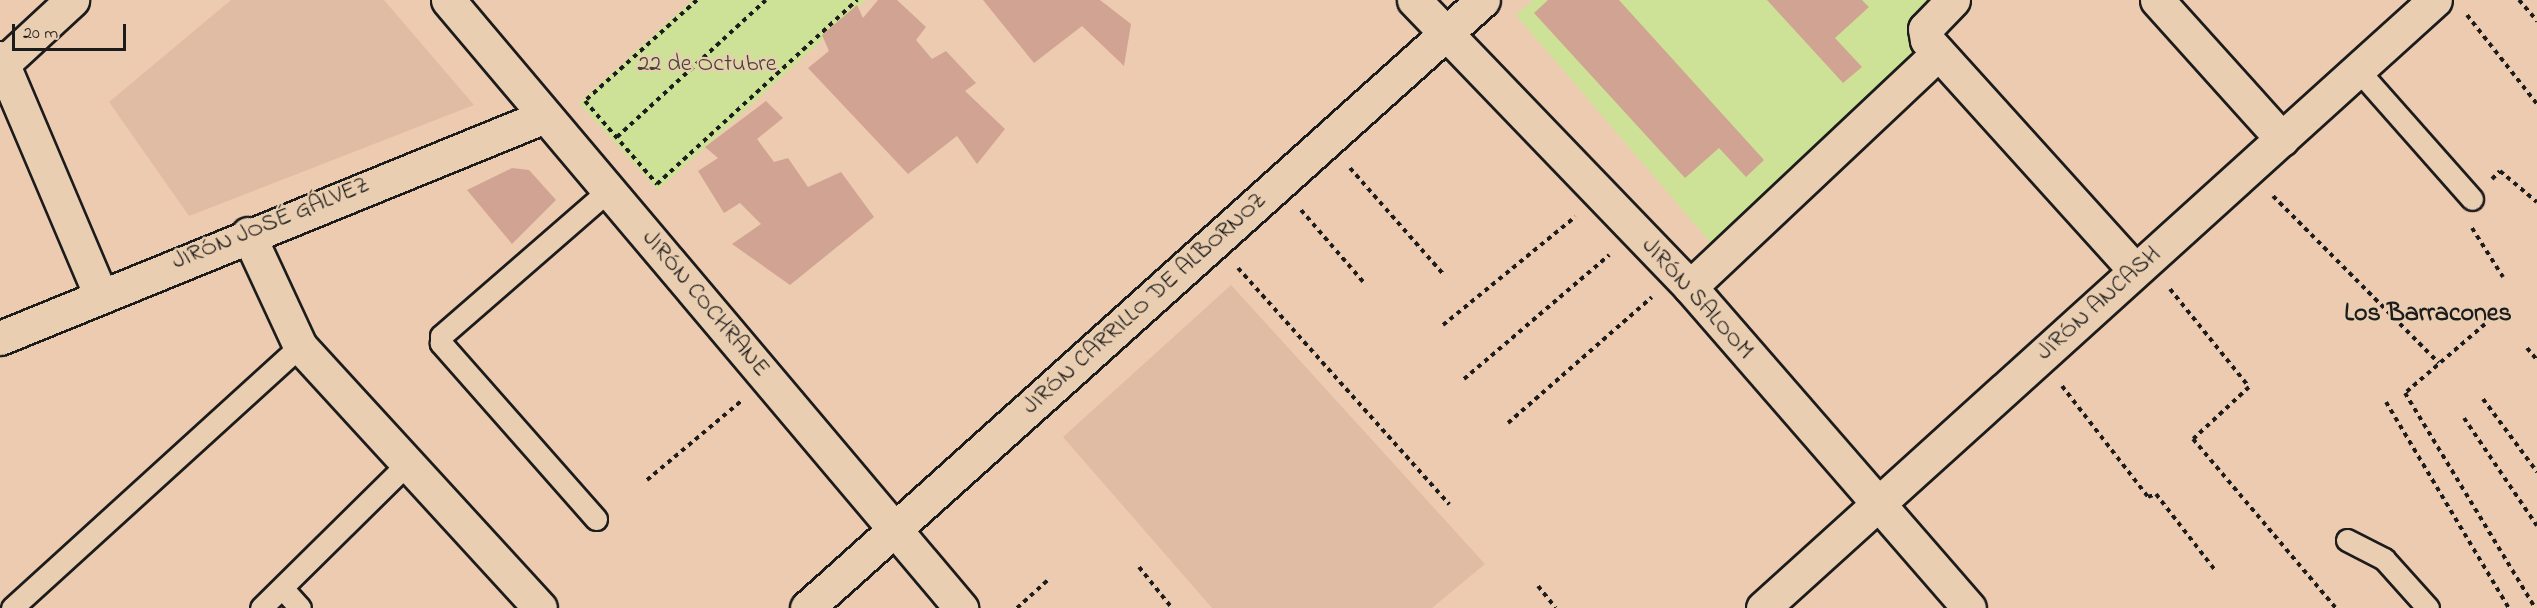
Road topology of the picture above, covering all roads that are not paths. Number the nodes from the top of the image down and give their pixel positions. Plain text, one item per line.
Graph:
1 (72, 0) edge
2 (448, 0) edge
3 (1414, 0) edge
4 (1483, 0) edge
5 (1953, 0) edge
6 (2157, 0) edge
7 (2448, 4) edge
8 (1448, 31) junction
9 (1938, 53) junction
10 (1, 62) edge
11 (2358, 70) junction
12 (545, 116) junction
13 (2282, 139) junction
14 (609, 190) junction
15 (2472, 200) dead end
16 (248, 234) junction
17 (2141, 265) junction
18 (1684, 281) junction
19 (100, 294) junction
20 (0, 338) edge
21 (300, 346) junction
22 (406, 465) junction
23 (1878, 504) junction
24 (596, 519) dead end
25 (895, 530) junction
26 (2347, 540) dead end
27 (283, 589) junction
28 (528, 604) edge
29 (12, 608) edge
30 (261, 608) edge
31 (300, 608) edge
32 (807, 608) edge
33 (961, 608) edge
34 (1763, 608) edge
35 (1969, 608) edge
36 (2428, 608) edge

1 - 10 street
2 - 12 street, JIRÓN COCHRANE
3 - 8 street, JIRÓN SALOOM
4 - 8 street, JIRÓN CARRILLO DE ALBORNOZ
5 - 9 street
6 - 13 street
7 - 11 street, JIRÓN ANCASH
8 - 18 street, JIRÓN SALOOM
8 - 25 street, JIRÓN CARRILLO DE ALBORNOZ
9 - 17 street
9 - 18 street
10 - 19 street
11 - 13 street, JIRÓN ANCASH
11 - 15 lane
12 - 14 street, JIRÓN COCHRANE
12 - 16 street, JIRÓN JOSÉ GÁLVEZ
13 - 17 street, JIRÓN ANCASH
14 - 24 lane
14 - 25 street, JIRÓN COCHRANE
16 - 19 street, JIRÓN JOSÉ GÁLVEZ
16 - 21 street
17 - 23 street, JIRÓN ANCASH
18 - 23 street, JIRÓN SALOOM
19 - 20 street, JIRÓN JOSÉ GÁLVEZ
21 - 22 street
21 - 29 lane
22 - 27 lane
22 - 28 street
23 - 34 street, JIRÓN ANCASH
23 - 35 street, JIRÓN SALOOM
25 - 32 street, JIRÓN CARRILLO DE ALBORNOZ
25 - 33 street, JIRÓN COCHRANE
26 - 36 lane
27 - 30 lane
27 - 31 lane

